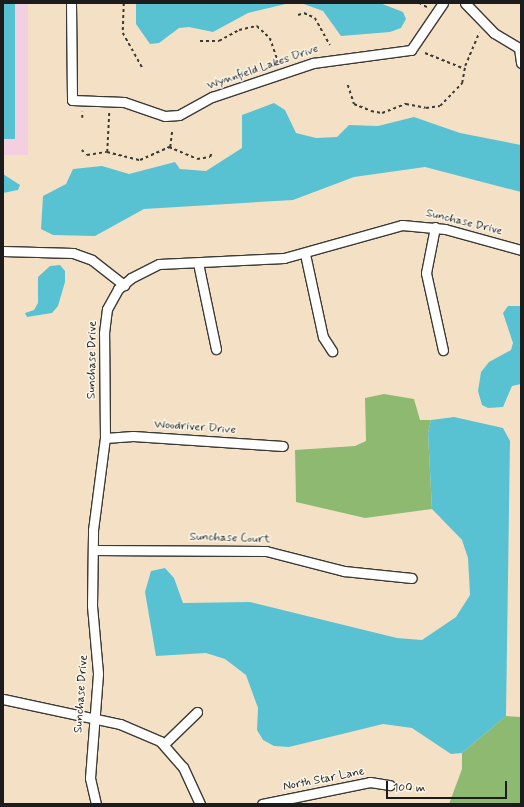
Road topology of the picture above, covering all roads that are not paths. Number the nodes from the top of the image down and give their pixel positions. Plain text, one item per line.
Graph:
1 (71, 3) edge
2 (443, 3) edge
3 (465, 3) edge
4 (521, 63) edge
5 (435, 227) junction
6 (521, 250) edge
7 (3, 251) edge
8 (305, 254) junction
9 (198, 263) junction
10 (124, 284) junction
11 (216, 349) dead end
12 (443, 350) dead end
13 (332, 351) dead end
14 (105, 438) junction
15 (282, 446) dead end
16 (93, 550) junction
17 (412, 578) dead end
18 (3, 700) edge
19 (197, 712) dead end
20 (93, 717) junction
21 (164, 744) junction
22 (390, 785) dead end
23 (96, 804) edge
24 (200, 804) edge
25 (262, 804) edge

1 - 2 street, Wynnfield Lakes Drive
3 - 4 street
5 - 6 street, Sunchase Drive
5 - 8 street, Sunchase Drive
5 - 12 street
7 - 10 street
8 - 9 street, Sunchase Drive
8 - 13 street
9 - 10 street, Sunchase Drive
9 - 11 street
10 - 14 street, Sunchase Drive
14 - 15 street, Woodriver Drive
14 - 16 street, Sunchase Drive
16 - 17 street, Sunchase Court
16 - 20 street, Sunchase Drive
18 - 20 street
19 - 21 street
20 - 21 street
20 - 23 street, Sunchase Drive
21 - 24 street
22 - 25 street, North Star Lane

